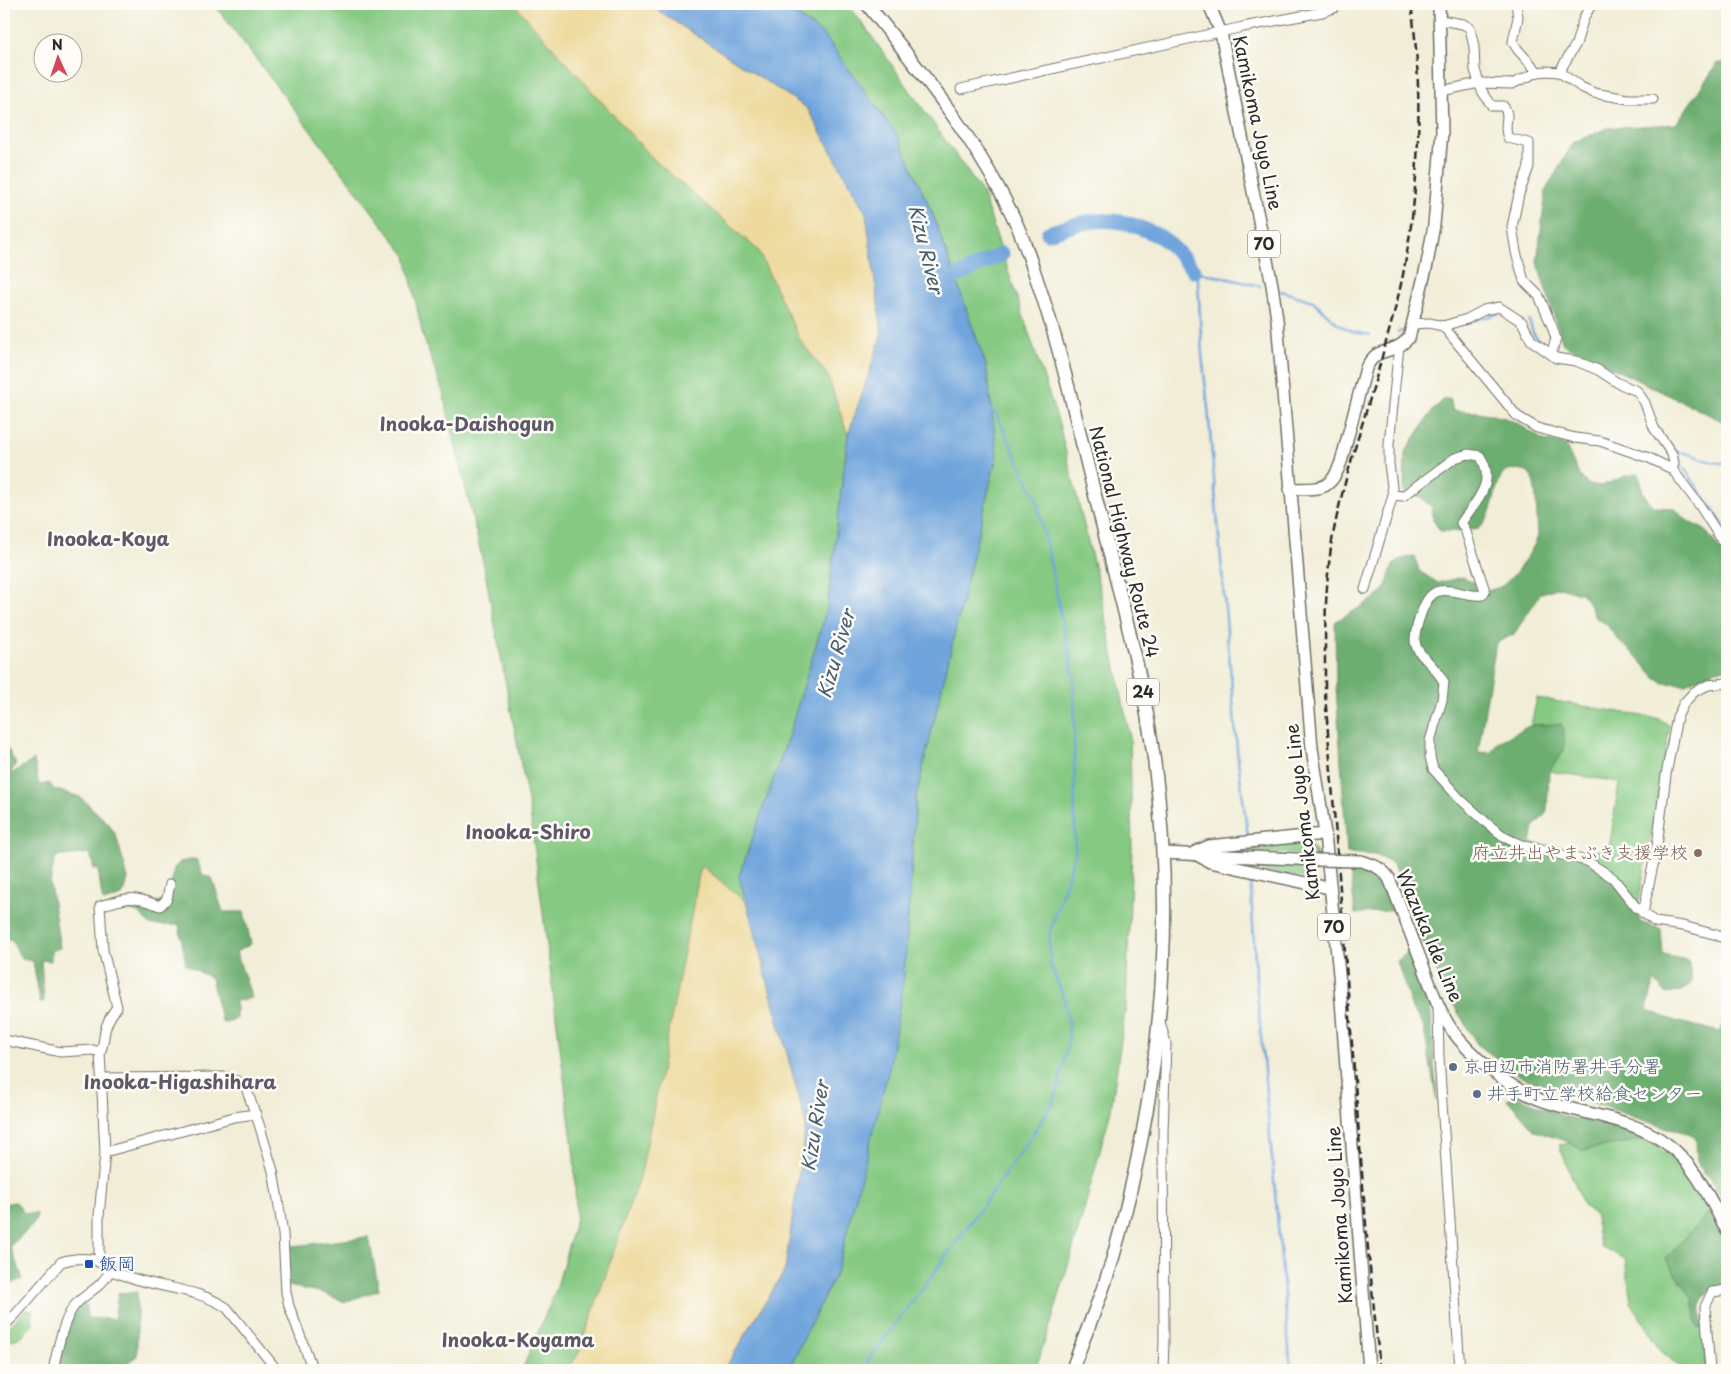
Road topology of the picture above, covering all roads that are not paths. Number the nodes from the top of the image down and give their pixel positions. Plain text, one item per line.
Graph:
1 (867, 4) edge
2 (1210, 4) edge
3 (1337, 4) edge
4 (1439, 4) edge
5 (1516, 4) edge
6 (1592, 4) edge
7 (1440, 20) junction
8 (1221, 33) junction
9 (1538, 72) junction
10 (1559, 72) junction
11 (1480, 83) junction
12 (961, 89) dead end
13 (1441, 91) junction
14 (1653, 99) dead end
15 (1413, 324) junction
16 (1443, 326) junction
17 (1399, 346) junction
18 (1551, 354) junction
19 (1672, 470) junction
20 (1290, 489) junction
21 (1393, 495) junction
22 (1727, 548) edge
23 (1366, 588) dead end
24 (1727, 683) edge
25 (1325, 834) junction
26 (1163, 853) junction
27 (1193, 853) junction
28 (170, 884) dead end
29 (1330, 888) junction
30 (1644, 913) junction
31 (1727, 940) edge
32 (1438, 1006) junction
33 (1159, 1017) junction
34 (4, 1040) edge
35 (100, 1052) junction
36 (103, 1078) junction
37 (256, 1114) junction
38 (105, 1152) junction
39 (1727, 1231) edge
40 (99, 1262) junction
41 (110, 1270) junction
42 (1727, 1290) edge
43 (4, 1326) edge
44 (52, 1370) edge
45 (277, 1370) edge
46 (312, 1370) edge
47 (1072, 1370) edge
48 (1163, 1370) edge
49 (1369, 1370) edge
50 (1460, 1370) edge
51 (1710, 1370) edge

1 - 26 highway, National Highway Route 24 / 24
2 - 8 main road, Kamikoma Joyo Line / 70
3 - 8 street
4 - 7 main road
5 - 9 street
6 - 10 street
7 - 11 street
7 - 13 main road
8 - 12 street
8 - 20 main road, Kamikoma Joyo Line / 70
9 - 10 street
9 - 11 street
10 - 14 street
11 - 13 street
11 - 18 street
13 - 15 main road
15 - 16 street
15 - 17 main road
16 - 18 street
16 - 19 street
17 - 20 main road
17 - 21 street
18 - 19 street
19 - 22 street
20 - 25 main road, Kamikoma Joyo Line / 70
21 - 23 street
21 - 30 street
24 - 30 street
25 - 27 main road
25 - 29 main road, Kamikoma Joyo Line / 70
26 - 27 main road, Wazuka Ide Line
26 - 33 highway, National Highway Route 24 / 24
27 - 29 main road
27 - 32 main road, Wazuka Ide Line, bridge
28 - 35 street
29 - 49 main road, Kamikoma Joyo Line / 70
30 - 31 street
32 - 39 main road, Wazuka Ide Line
32 - 50 street
33 - 47 highway, National Highway Route 24 / 24
33 - 48 street
34 - 35 street
35 - 36 street
36 - 37 street
36 - 38 street
37 - 38 street
37 - 46 street
38 - 40 street
40 - 41 street
40 - 43 street
41 - 44 street
41 - 45 street
42 - 51 street

